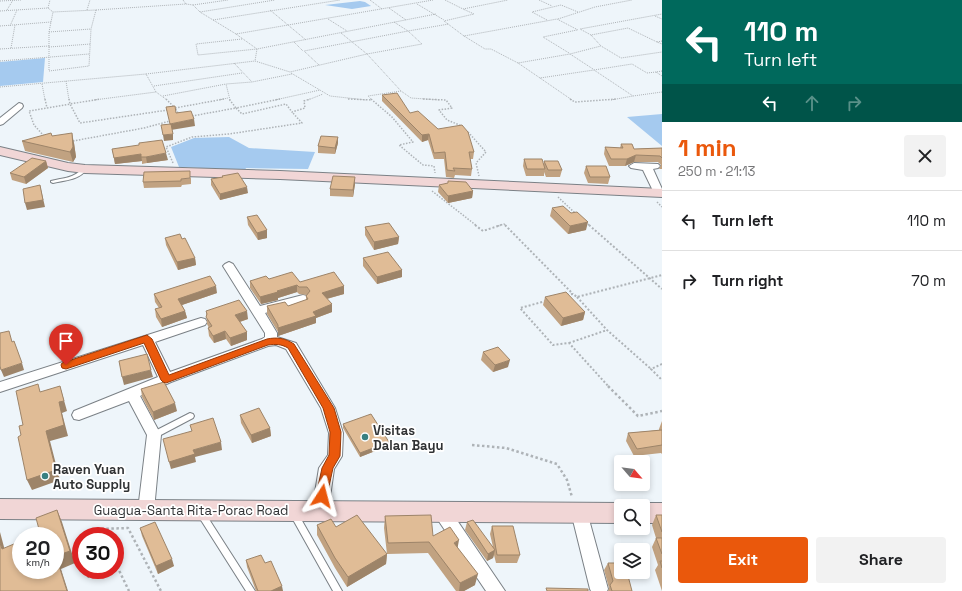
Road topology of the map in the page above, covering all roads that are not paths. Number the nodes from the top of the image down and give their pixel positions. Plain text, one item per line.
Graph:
1 (19, 106) dead end
2 (0, 122) edge
3 (0, 151) edge
4 (634, 166) dead end
5 (85, 169) junction
6 (53, 182) dead end
7 (661, 193) edge
8 (229, 266) dead end
9 (303, 298) dead end
10 (257, 311) junction
11 (201, 322) dead end
12 (147, 339) junction
13 (267, 342) junction
14 (166, 380) junction
15 (0, 387) edge
16 (132, 394) junction
17 (79, 414) dead end
18 (190, 416) dead end
19 (154, 435) junction
20 (0, 509) edge
21 (146, 510) junction
22 (199, 510) junction
23 (292, 511) junction
24 (320, 511) junction
25 (442, 512) junction
26 (577, 512) junction
27 (614, 513) edge
28 (650, 513) edge
29 (662, 513) edge
30 (599, 589) dead end
31 (251, 591) edge
32 (338, 591) edge
33 (496, 591) edge

1 - 2 street
3 - 5 street
4 - 7 street
5 - 6 lane
5 - 7 street
8 - 10 street
9 - 10 street
10 - 13 street
11 - 12 street
12 - 14 street
12 - 15 street
13 - 14 street
13 - 24 street
14 - 16 street
16 - 17 street
16 - 19 street
18 - 19 lane
19 - 21 street
20 - 21 street, Guagua-Santa Rita-Porac Road
21 - 22 street, Guagua-Santa Rita-Porac Road
22 - 23 street, Guagua-Santa Rita-Porac Road
22 - 31 lane
23 - 24 street, Guagua-Santa Rita-Porac Road
23 - 32 lane
24 - 25 street, Guagua-Santa Rita-Porac Road
25 - 26 street, Guagua-Santa Rita-Porac Road
25 - 33 street
26 - 27 street, Guagua-Santa Rita-Porac Road
26 - 30 street
28 - 29 street

